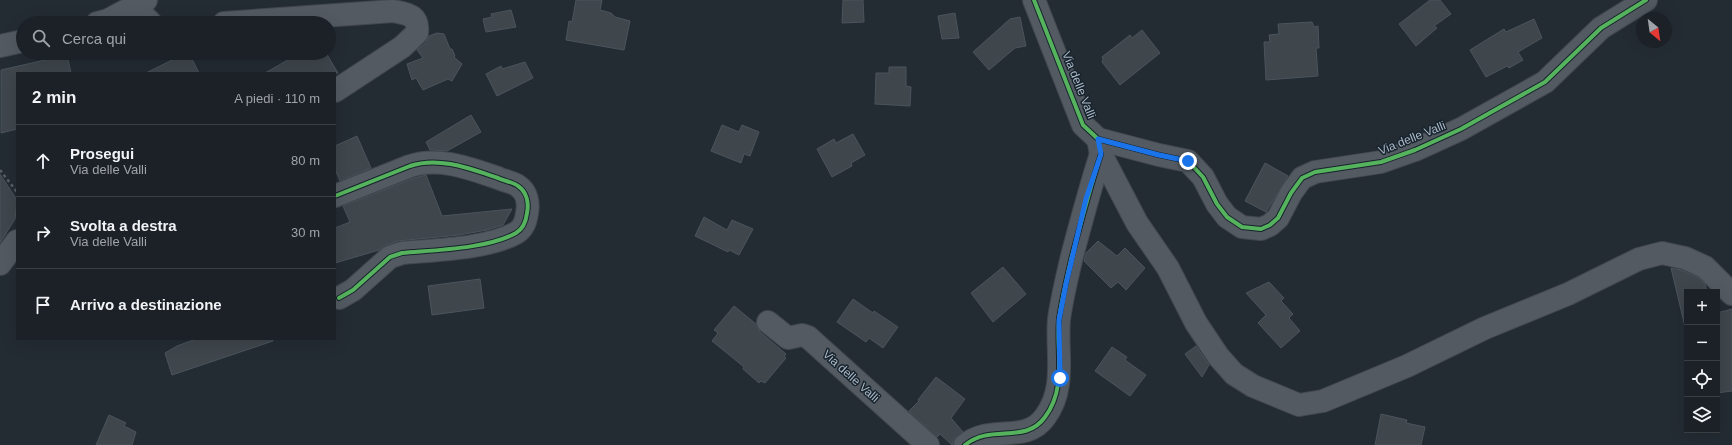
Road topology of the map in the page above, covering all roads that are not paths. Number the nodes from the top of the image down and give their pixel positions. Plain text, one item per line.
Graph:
1 (1034, 0) edge
2 (1646, 0) edge
3 (142, 2) edge
4 (116, 16) edge
5 (144, 16) edge
6 (323, 16) edge
7 (16, 43) edge
8 (0, 46) edge
9 (336, 90) edge
10 (1100, 146) junction
11 (336, 196) edge
12 (16, 242) edge
13 (0, 264) edge
14 (1732, 294) edge
15 (339, 298) dead end
16 (768, 322) dead end
17 (928, 445) edge
18 (965, 445) edge

1 - 10 street, Via delle Valli
2 - 10 street, Via delle Valli
3 - 4 street
3 - 5 street
6 - 9 street
7 - 8 street
10 - 14 street, Via delle Valli
10 - 18 street
11 - 15 street
12 - 13 street
16 - 17 street, Via delle Valli

